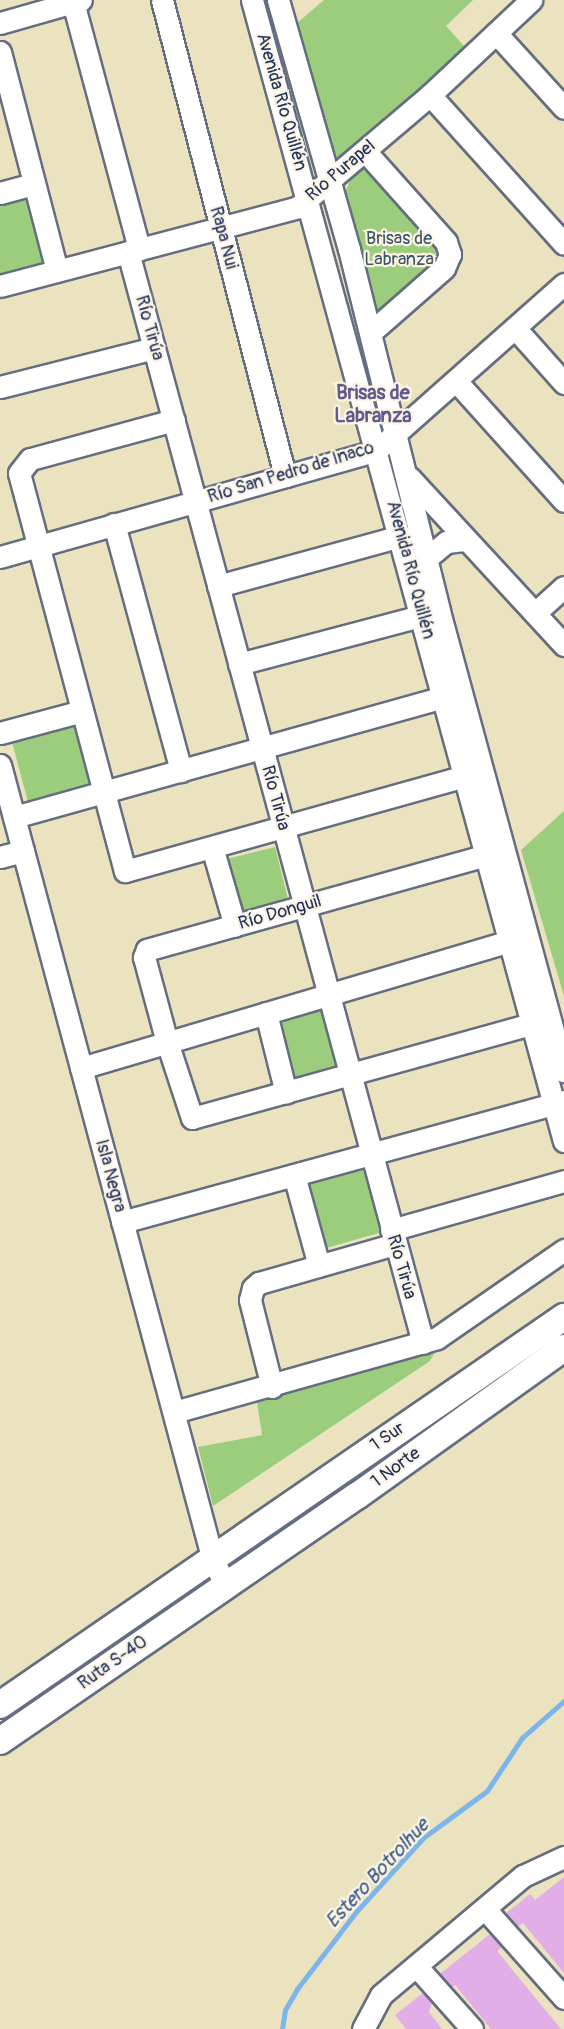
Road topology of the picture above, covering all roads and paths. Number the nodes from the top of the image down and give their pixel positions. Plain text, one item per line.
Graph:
1 (162, 0) edge
2 (252, 0) edge
3 (278, 0) edge
4 (531, 0) edge
5 (77, 1) edge
6 (0, 23) edge
7 (496, 33) junction
8 (0, 52) edge
9 (430, 95) junction
10 (564, 108) edge
11 (8, 118) edge
12 (365, 151) junction
13 (329, 182) junction
14 (34, 184) junction
15 (0, 193) edge
16 (308, 200) junction
17 (221, 227) junction
18 (564, 244) edge
19 (133, 251) junction
20 (57, 271) junction
21 (564, 284) edge
22 (0, 286) edge
23 (515, 328) junction
24 (370, 333) junction
25 (154, 348) junction
26 (456, 381) junction
27 (564, 383) edge
28 (0, 387) edge
29 (174, 420) junction
30 (396, 435) junction
31 (377, 450) junction
32 (406, 474) junction
33 (285, 476) junction
34 (196, 501) junction
35 (564, 501) edge
36 (114, 524) junction
37 (401, 536) junction
38 (465, 540) junction
39 (39, 546) junction
40 (0, 556) edge
41 (426, 558) junction
42 (218, 586) junction
43 (564, 587) edge
44 (431, 613) junction
45 (535, 613) junction
46 (564, 645) edge
47 (239, 664) junction
48 (453, 694) junction
49 (82, 711) junction
50 (0, 733) edge
51 (261, 748) junction
52 (0, 765) edge
53 (182, 771) junction
54 (475, 773) junction
55 (104, 792) junction
56 (14, 817) junction
57 (283, 827) junction
58 (212, 847) junction
59 (23, 851) junction
60 (497, 852) junction
61 (0, 857) edge
62 (304, 906) junction
63 (235, 926) junction
64 (519, 938) junction
65 (328, 995) junction
66 (266, 1013) junction
67 (547, 1026) edge
68 (167, 1042) junction
69 (81, 1068) junction
70 (564, 1071) edge
71 (350, 1076) junction
72 (286, 1093) junction
73 (560, 1102) edge
74 (563, 1132) edge
75 (370, 1154) junction
76 (294, 1175) junction
77 (564, 1181) edge
78 (122, 1222) junction
79 (393, 1237) junction
80 (564, 1250) edge
81 (319, 1266) junction
82 (564, 1317) edge
83 (423, 1343) junction
84 (564, 1348) edge
85 (272, 1387) junction
86 (174, 1412) junction
87 (212, 1557) junction
88 (225, 1585) junction
89 (0, 1705) edge
90 (0, 1740) edge
91 (563, 1858) edge
92 (485, 1909) junction
93 (417, 1967) junction
94 (564, 1998) edge
95 (363, 2029) edge
96 (472, 2029) edge

1 - 17 street, Rapa Nui
2 - 16 street, Avenida Río Quillén
3 - 13 street, Avenida Río Quillén
4 - 7 street, Río Purapel
5 - 6 street
5 - 19 street, Río Tirúa
7 - 9 street, Río Purapel
7 - 10 street
8 - 11 street
9 - 12 street, Río Purapel
9 - 18 street
11 - 14 street
12 - 13 street, Río Purapel
12 - 24 street
13 - 16 street, Río Purapel
13 - 24 street, Avenida Río Quillén
14 - 15 street
14 - 20 street
16 - 17 street, Río Purapel
16 - 31 street, Avenida Río Quillén
17 - 19 street, Río Purapel
17 - 33 street, Rapa Nui
19 - 20 street, Río Purapel
19 - 25 street, Río Tirúa
20 - 22 street, Río Purapel
21 - 23 street, Río San Pedro de Inaco
23 - 26 street, Río San Pedro de Inaco
23 - 27 street
24 - 30 street, Avenida Río Quillén
25 - 28 street
25 - 29 street, Río Tirúa
26 - 30 street, Río San Pedro de Inaco
26 - 35 street
29 - 34 street, Río Tirúa
29 - 39 street
30 - 31 street, Río San Pedro de Inaco
30 - 32 street, Avenida Río Quillén
31 - 33 street, Río San Pedro de Inaco
31 - 37 street, Avenida Río Quillén
32 - 38 street
32 - 41 street, Avenida Río Quillén
33 - 34 street, Río San Pedro de Inaco
34 - 36 street, Río San Pedro de Inaco
34 - 42 street, Río Tirúa
36 - 39 street, Río San Pedro de Inaco
36 - 53 street
37 - 42 street
37 - 44 street, Avenida Río Quillén
38 - 41 street
38 - 45 street
39 - 40 street, Río San Pedro de Inaco
39 - 49 street
41 - 44 street, Avenida Río Quillén
42 - 47 street, Río Tirúa
43 - 45 street
44 - 47 street
44 - 48 street, Avenida Río Quillén
45 - 46 street
47 - 51 street, Río Tirúa
48 - 51 street
48 - 54 street, Avenida Río Quillén
49 - 50 street
49 - 55 street
51 - 53 street
51 - 57 street, Río Tirúa
52 - 56 street, Isla Negra
53 - 55 street
54 - 57 street
54 - 60 street, Avenida Río Quillén
55 - 56 street
55 - 58 street
56 - 59 street, Isla Negra
57 - 58 street
57 - 62 street, Río Tirúa
58 - 63 street
59 - 61 street
59 - 69 street, Isla Negra
60 - 62 street, Río Donguil
60 - 64 street, Avenida Río Quillén
62 - 63 street, Río Donguil
62 - 65 street, Río Tirúa
63 - 68 street, Río Donguil
64 - 65 street
64 - 67 street, Avenida Río Quillén
65 - 66 street
65 - 71 street, Río Tirúa
66 - 68 street
66 - 72 street
67 - 70 street, Avenida Río Quillén
67 - 71 street
67 - 73 street, Avenida Río Quillén
68 - 69 street
68 - 72 street
69 - 78 street, Isla Negra
71 - 72 street
71 - 75 street, Río Tirúa
73 - 74 street, Avenida Río Quillén
73 - 75 street
75 - 76 street
75 - 79 street, Río Tirúa
76 - 78 street
76 - 81 street
77 - 79 street
78 - 86 street, Isla Negra
79 - 81 street
79 - 83 street, Río Tirúa
80 - 83 street
81 - 85 street
82 - 87 main road, 1 Sur
83 - 85 street
84 - 88 main road, 1 Norte
85 - 86 street
86 - 87 street, Isla Negra
87 - 88 street, Isla Negra
87 - 89 main road, Ruta S-40
88 - 90 main road, Ruta S-40
91 - 92 street
92 - 93 street
92 - 94 street
93 - 95 street
93 - 96 street

